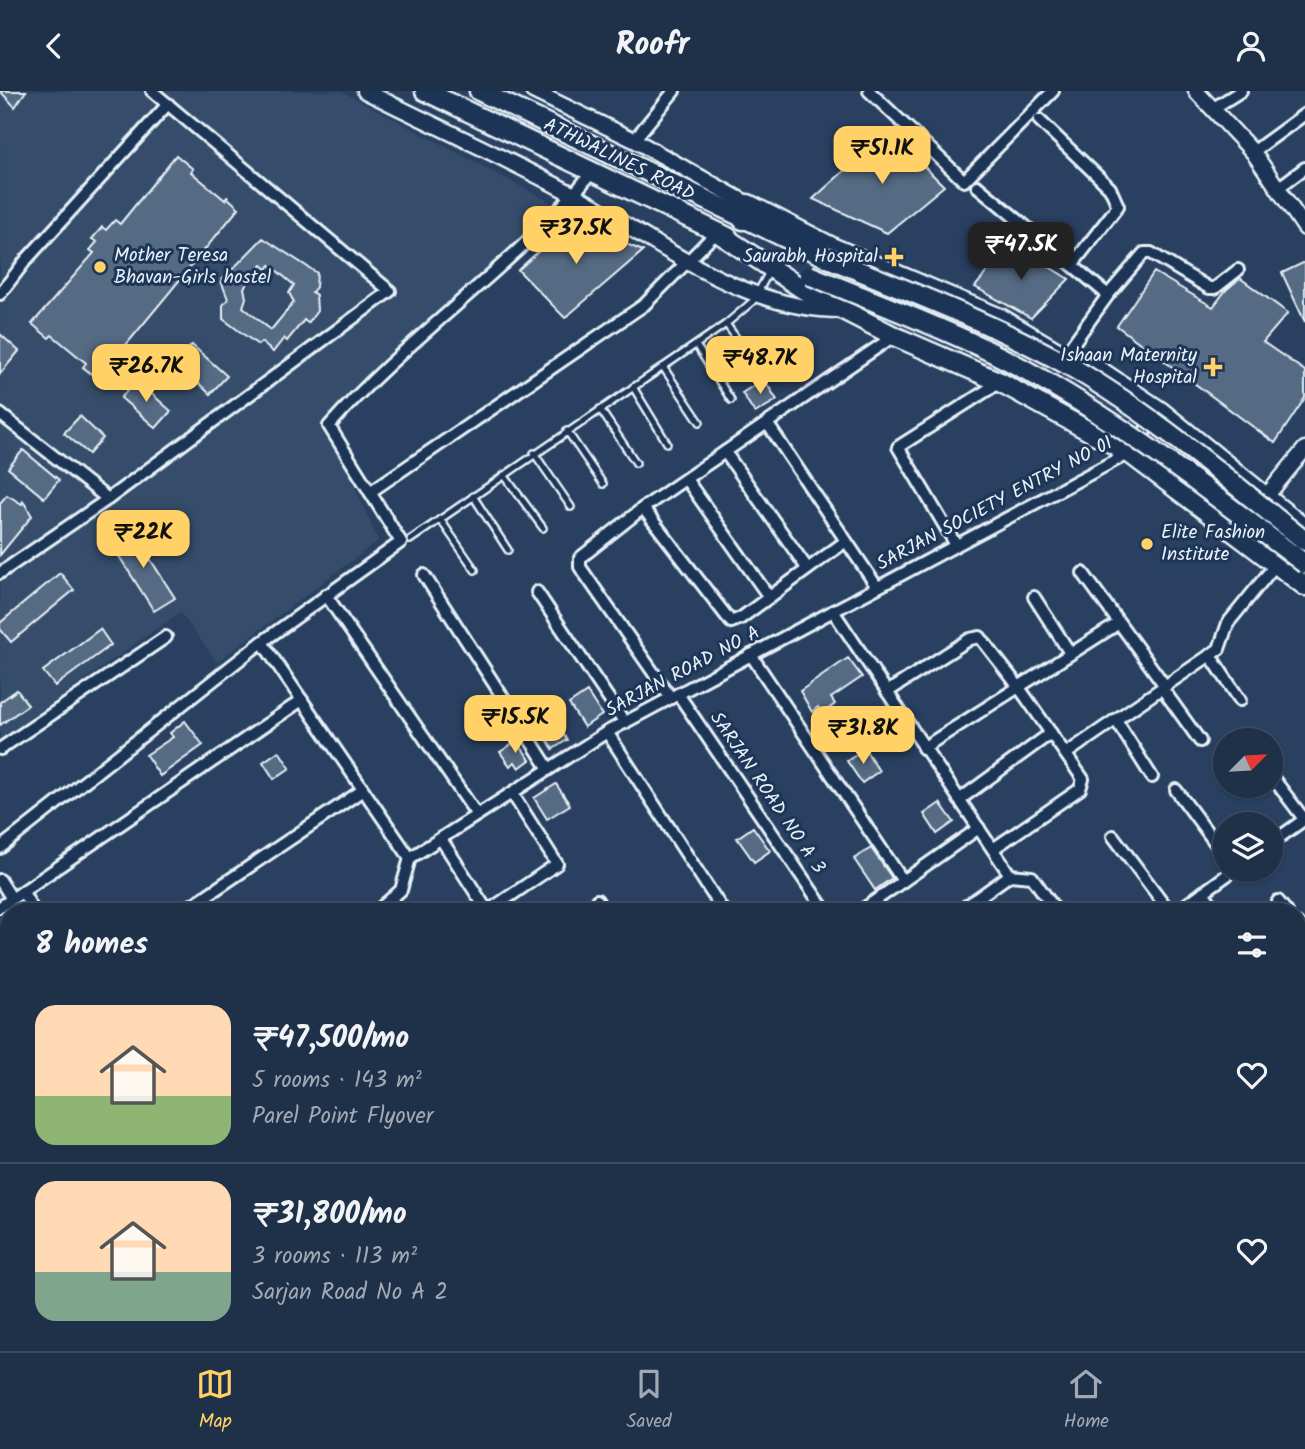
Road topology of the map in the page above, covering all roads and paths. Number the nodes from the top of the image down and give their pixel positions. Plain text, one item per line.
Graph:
1 (152, 91) edge
2 (365, 91) edge
3 (425, 91) edge
4 (479, 91) edge
5 (674, 91) edge
6 (869, 91) edge
7 (1053, 91) edge
8 (1196, 91) edge
9 (1241, 91) edge
10 (538, 92) edge
11 (169, 104) junction
12 (1212, 109) junction
13 (1305, 114) edge
14 (1039, 121) dead end
15 (634, 140) junction
16 (1253, 152) junction
17 (1305, 168) edge
18 (594, 170) junction
19 (977, 186) dead end
20 (1278, 188) junction
21 (574, 195) junction
22 (745, 212) junction
23 (1305, 228) edge
24 (717, 232) junction
25 (689, 262) junction
26 (1072, 265) junction
27 (771, 268) junction
28 (1238, 270) dead end
29 (0, 294) edge
30 (1108, 295) junction
31 (756, 296) junction
32 (844, 310) junction
33 (726, 324) junction
34 (894, 336) junction
35 (696, 345) junction
36 (1064, 356) junction
37 (663, 367) junction
38 (762, 373) dead end
39 (1000, 382) junction
40 (632, 387) junction
41 (732, 400) dead end
42 (600, 409) junction
43 (1160, 411) junction
44 (0, 414) edge
45 (700, 422) dead end
46 (767, 423) junction
47 (567, 431) junction
48 (667, 443) dead end
49 (1305, 449) edge
50 (725, 452) junction
51 (534, 453) junction
52 (1129, 453) junction
53 (636, 463) dead end
54 (504, 475) junction
55 (685, 479) junction
56 (603, 484) dead end
57 (370, 492) junction
58 (473, 496) junction
59 (1265, 496) junction
60 (108, 499) junction
61 (571, 507) dead end
62 (643, 508) junction
63 (440, 519) junction
64 (543, 528) dead end
65 (1305, 529) edge
66 (1235, 533) junction
67 (410, 540) dead end
68 (846, 541) junction
69 (1305, 541) edge
70 (956, 545) junction
71 (508, 550) dead end
72 (1276, 564) junction
73 (1305, 564) edge
74 (807, 568) junction
75 (475, 570) dead end
76 (0, 573) edge
77 (1083, 573) dead end
78 (424, 576) dead end
79 (1305, 586) edge
80 (877, 587) junction
81 (537, 592) dead end
82 (326, 595) junction
83 (769, 597) junction
84 (1034, 597) dead end
85 (833, 611) junction
86 (1119, 622) junction
87 (166, 637) dead end
88 (262, 642) junction
89 (1070, 653) junction
90 (751, 655) junction
91 (1210, 655) junction
92 (1018, 686) junction
93 (1164, 687) junction
94 (887, 692) junction
95 (675, 696) junction
96 (302, 700) junction
97 (1240, 700) dead end
98 (1116, 720) junction
99 (625, 723) junction
100 (607, 732) junction
101 (1051, 733) junction
102 (1200, 741) dead end
103 (923, 748) junction
104 (0, 749) edge
105 (1066, 753) junction
106 (549, 769) junction
107 (1152, 777) dead end
108 (363, 790) junction
109 (1177, 790) dead end
110 (1283, 791) edge
111 (512, 793) junction
112 (959, 800) junction
113 (477, 815) junction
114 (1305, 819) edge
115 (979, 828) junction
116 (1283, 835) edge
117 (1113, 836) dead end
118 (441, 839) junction
119 (1213, 840) edge
120 (0, 848) edge
121 (993, 849) junction
122 (410, 858) junction
123 (1010, 875) junction
124 (0, 880) edge
125 (903, 881) junction
126 (1217, 882) edge
127 (23, 892) junction
128 (1203, 892) junction
129 (12, 899) junction
130 (597, 900) dead end
131 (6, 903) edge
132 (29, 903) edge
133 (195, 903) edge
134 (386, 903) edge
135 (483, 903) edge
136 (500, 903) edge
137 (599, 903) edge
138 (718, 903) edge
139 (820, 903) edge
140 (872, 903) edge
141 (971, 903) edge
142 (1050, 903) edge
143 (1163, 903) edge
144 (1188, 903) edge
145 (1211, 903) edge

1 - 11 street
2 - 21 street
3 - 18 main road, ATHWALINES ROAD
4 - 22 main road, ATHWALINES ROAD
5 - 15 street
6 - 7 street
8 - 12 street
9 - 12 street
10 - 15 street
11 - 29 street
11 - 60 street
12 - 16 street
13 - 16 street
14 - 26 street
15 - 22 street
16 - 20 street
17 - 20 street
18 - 21 street
18 - 24 main road, ATHWALINES ROAD
19 - 26 street
20 - 23 street
21 - 25 street
21 - 57 street
22 - 36 main road
22 - 69 main road, bridge
24 - 25 street
24 - 27 main road
24 - 73 main road, bridge
25 - 31 street
25 - 57 street
26 - 30 street
27 - 31 lane
27 - 32 main road
28 - 30 street
30 - 36 street
31 - 32 street
31 - 33 lane
32 - 34 main road
33 - 35 lane
33 - 38 lane
34 - 39 main road
34 - 46 street
35 - 37 lane
35 - 41 lane
36 - 43 main road
37 - 40 lane
37 - 45 lane
39 - 52 main road
39 - 70 street
40 - 42 lane
40 - 48 lane
42 - 47 lane
42 - 53 lane
43 - 52 street, SARJAN SOCIETY ENTRY NO 01
43 - 59 main road
44 - 60 street
46 - 50 street
46 - 68 street
47 - 51 lane
47 - 56 lane
49 - 59 street
50 - 55 street
50 - 74 street
51 - 54 lane
51 - 61 lane
52 - 66 main road
52 - 70 street, SARJAN SOCIETY ENTRY NO 01
54 - 58 lane
54 - 64 lane
55 - 62 street
55 - 83 street
57 - 82 street
58 - 63 lane
58 - 71 lane
59 - 65 main road
59 - 66 street
60 - 76 street
62 - 83 street
62 - 95 street, SARJAN ROAD NO A 3
63 - 67 lane
63 - 75 lane
66 - 72 main road
68 - 74 street
68 - 80 street
70 - 80 street, SARJAN SOCIETY ENTRY NO 01
72 - 79 main road
72 - 91 street
74 - 83 street
77 - 86 street
78 - 106 street
80 - 85 street, SARJAN SOCIETY ENTRY NO 01
81 - 99 street
82 - 88 street
82 - 113 street
84 - 89 street
85 - 90 street, SARJAN ROAD NO A
85 - 94 street
86 - 89 street
86 - 93 street
87 - 104 street
88 - 96 street
88 - 120 street
89 - 92 street
90 - 95 street, SARJAN ROAD NO A
90 - 125 street
91 - 93 street
91 - 97 street
92 - 94 street
92 - 101 street
92 - 103 street
93 - 98 street
93 - 102 street
94 - 103 street
95 - 99 street, SARJAN ROAD NO A
95 - 139 street, SARJAN ROAD NO A 3
96 - 108 street
96 - 127 street
98 - 105 street
98 - 107 street
99 - 100 street, SARJAN ROAD NO A
100 - 106 street, SARJAN ROAD NO A
100 - 138 street
101 - 105 street
101 - 112 street
103 - 112 street
105 - 121 street
106 - 111 street, SARJAN ROAD NO A
108 - 122 street
108 - 133 street
109 - 119 street
110 - 114 street
111 - 113 street, SARJAN ROAD NO A
111 - 136 street
112 - 115 street
113 - 118 street, SARJAN ROAD NO A
114 - 116 street
115 - 121 street
115 - 125 street
117 - 143 street
118 - 122 street, SARJAN ROAD NO A
118 - 135 street
121 - 123 street
122 - 134 street
123 - 141 street
123 - 142 street
124 - 129 street
125 - 140 street
126 - 128 street
127 - 129 street
127 - 132 street
128 - 144 street
128 - 145 street
129 - 131 street
130 - 137 street

